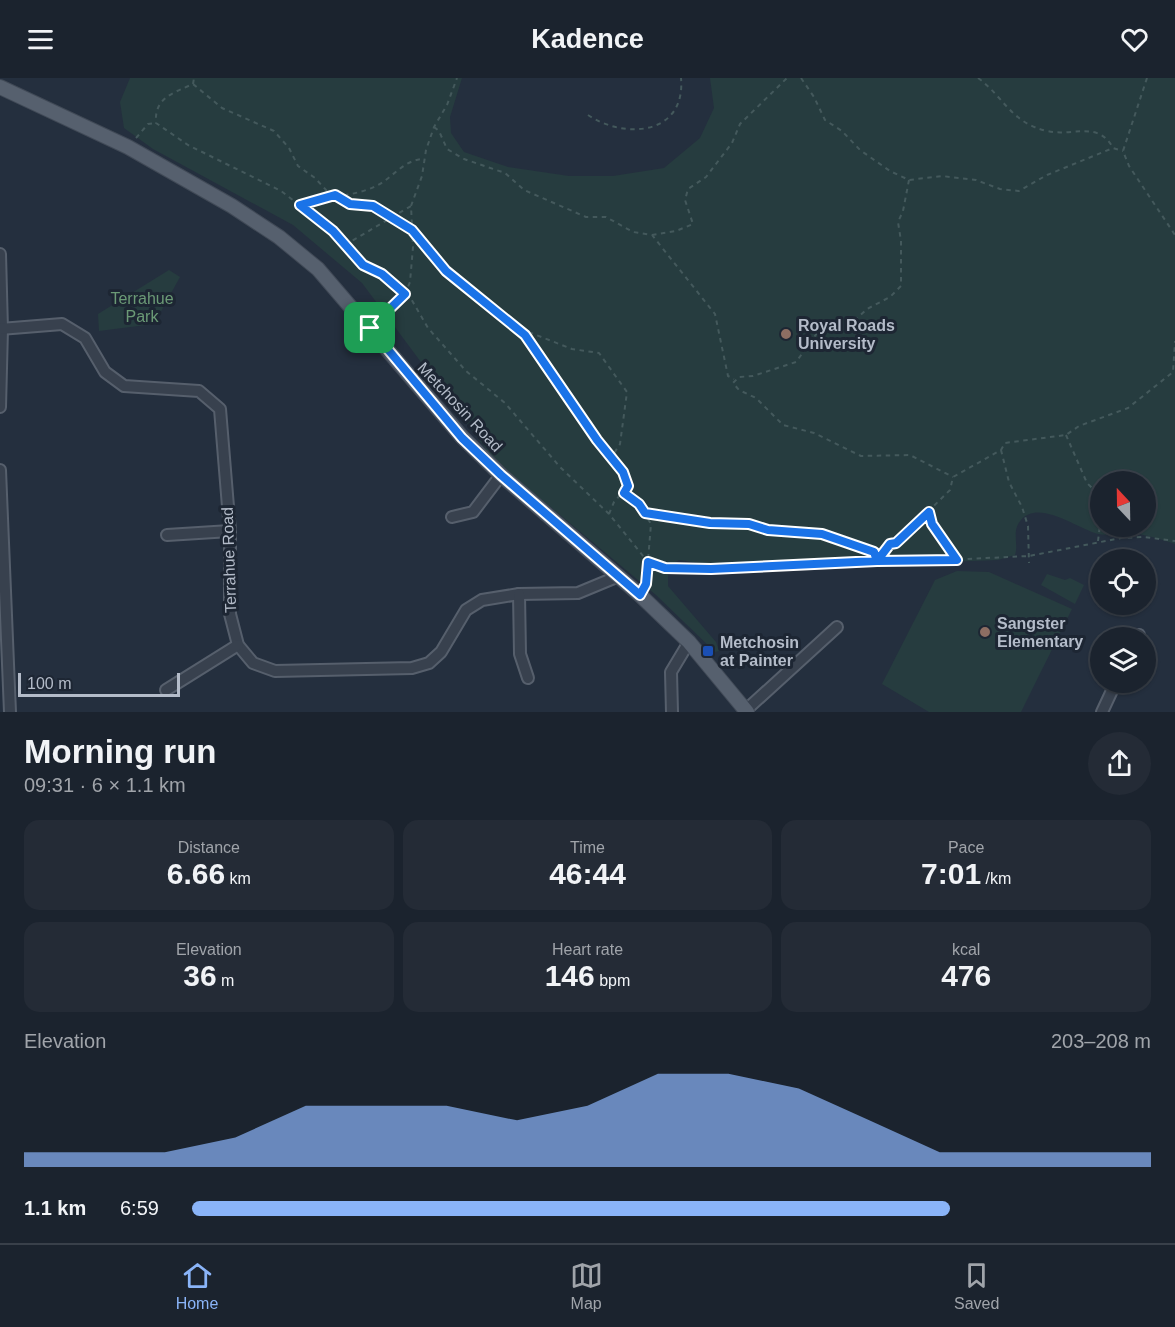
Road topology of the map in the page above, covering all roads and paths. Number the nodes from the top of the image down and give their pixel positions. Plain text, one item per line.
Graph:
1 (194, 78) edge
2 (457, 78) edge
3 (681, 78) edge
4 (786, 78) edge
5 (801, 78) edge
6 (978, 78) edge
7 (1147, 78) edge
8 (193, 84) junction
9 (0, 87) edge
10 (588, 115) dead end
11 (156, 123) junction
12 (434, 127) junction
13 (128, 147) junction
14 (1113, 148) junction
15 (1123, 151) junction
16 (425, 159) junction
17 (909, 180) junction
18 (335, 195) junction
19 (300, 205) junction
20 (411, 206) junction
21 (393, 218) junction
22 (412, 230) junction
23 (652, 235) junction
24 (1175, 235) edge
25 (345, 245) junction
26 (0, 254) edge
27 (405, 294) junction
28 (370, 328) junction
29 (1, 329) edge
30 (520, 331) junction
31 (1175, 341) edge
32 (734, 379) junction
33 (0, 407) edge
34 (1066, 435) junction
35 (1001, 450) junction
36 (611, 458) junction
37 (0, 470) edge
38 (501, 475) junction
39 (953, 477) junction
40 (1090, 486) edge
41 (624, 493) junction
42 (929, 512) junction
43 (645, 513) junction
44 (609, 514) junction
45 (452, 517) dead end
46 (230, 531) junction
47 (166, 535) dead end
48 (1098, 537) edge
49 (1098, 541) junction
50 (1175, 541) edge
51 (1029, 556) junction
52 (957, 560) junction
53 (877, 561) junction
54 (648, 562) junction
55 (1029, 563) dead end
56 (619, 576) junction
57 (519, 594) junction
58 (640, 595) junction
59 (837, 627) dead end
60 (689, 642) junction
61 (238, 645) junction
62 (528, 678) dead end
63 (166, 690) dead end
64 (1111, 693) edge
65 (747, 711) edge
66 (10, 712) edge
67 (672, 712) edge
68 (1102, 712) edge

1 - 8 path
2 - 12 path
3 - 10 path
4 - 23 path
5 - 17 path
6 - 14 path
7 - 15 path
8 - 11 path
8 - 18 path
9 - 13 main road, Metchosin Road
11 - 13 path
11 - 19 path
12 - 16 path
12 - 23 path
13 - 28 main road, Metchosin Road
14 - 15 path
14 - 17 path
15 - 24 path
16 - 18 path
16 - 20 path
17 - 32 path
18 - 19 path
18 - 21 path
19 - 25 path
20 - 21 path
20 - 22 path
21 - 22 path
21 - 25 path
22 - 27 path
22 - 30 path
23 - 32 path
25 - 27 path
26 - 29 street
27 - 28 path
27 - 44 path
28 - 38 main road, Metchosin Road
29 - 33 street
29 - 46 street, Terrahue Road
30 - 36 path
30 - 36 path
31 - 34 path
32 - 39 path
34 - 35 path
34 - 40 path
35 - 39 path
35 - 51 path
36 - 41 path
37 - 66 street
38 - 45 street
38 - 56 main road, Metchosin Road
39 - 42 path
41 - 43 path
41 - 44 path
42 - 52 path
42 - 53 path
43 - 53 path
43 - 54 path
44 - 54 path
46 - 47 street
46 - 61 street, Terrahue Road
48 - 49 path
49 - 50 path
49 - 51 path
51 - 52 path
51 - 55 path
52 - 53 path
53 - 54 path
54 - 58 path
56 - 57 street
56 - 58 main road, Metchosin Road
57 - 61 street
57 - 62 street
58 - 60 main road, Metchosin Road
59 - 65 street
60 - 65 main road, Metchosin Road
60 - 67 street
61 - 63 street
64 - 68 street

